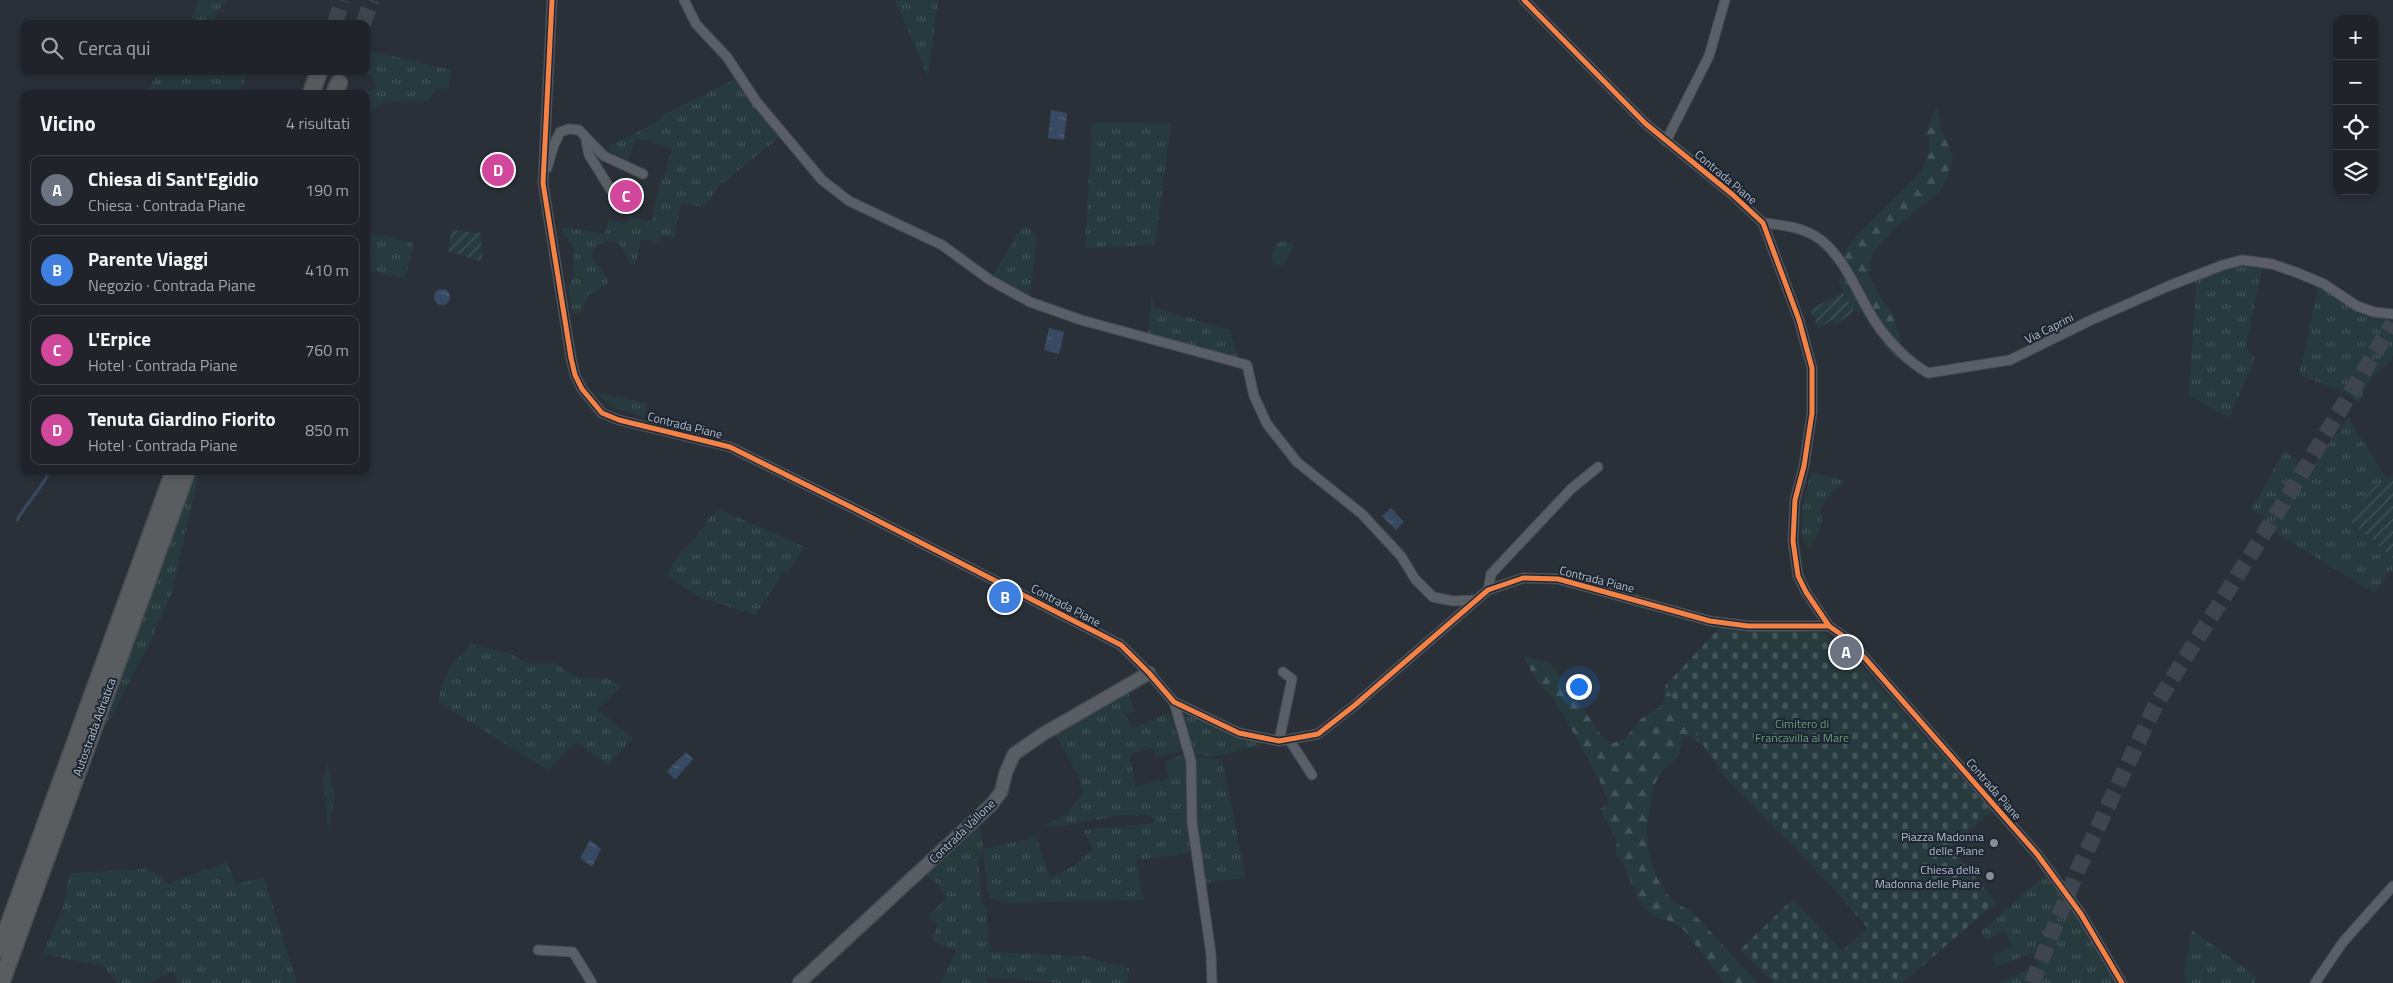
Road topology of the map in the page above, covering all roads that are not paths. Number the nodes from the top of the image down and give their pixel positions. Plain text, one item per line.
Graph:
1 (552, 0) edge
2 (684, 0) edge
3 (1524, 0) edge
4 (1725, 0) edge
5 (318, 75) edge
6 (312, 90) edge
7 (586, 139) junction
8 (1666, 141) junction
9 (643, 174) dead end
10 (543, 183) junction
11 (611, 190) dead end
12 (1763, 223) junction
13 (2393, 314) edge
14 (1598, 468) dead end
15 (173, 475) edge
16 (185, 475) edge
17 (1488, 590) junction
18 (1476, 600) junction
19 (1829, 626) junction
20 (1283, 672) dead end
21 (1149, 673) junction
22 (1174, 702) junction
23 (94, 710) junction
24 (1279, 741) junction
25 (1290, 741) junction
26 (1312, 775) dead end
27 (2393, 886) edge
28 (0, 950) edge
29 (538, 950) dead end
30 (1, 983) edge
31 (592, 983) edge
32 (799, 983) edge
33 (1212, 983) edge
34 (2122, 983) edge
35 (2315, 983) edge

1 - 10 street, Contrada Piane
2 - 18 street
3 - 8 street, Contrada Piane
4 - 8 street
5 - 6 highway
7 - 9 street
7 - 10 street
7 - 11 street
8 - 12 street, Contrada Piane
10 - 21 street, Contrada Piane
12 - 13 street, Via Caprini
12 - 19 street, Contrada Piane
14 - 17 street
15 - 23 highway, Autostrada Adriatica
16 - 23 highway, Autostrada Adriatica
17 - 18 street, Contrada Piane
17 - 19 street, Contrada Piane
18 - 25 street, Contrada Piane
19 - 34 street, Contrada Piane
20 - 24 street
21 - 22 street, Contrada Piane
21 - 32 street, Contrada Vallone
22 - 24 street, Contrada Piane
22 - 33 street
23 - 28 highway, Autostrada Adriatica
23 - 30 highway, Autostrada Adriatica
24 - 25 street, Contrada Piane
25 - 26 street
27 - 35 street
29 - 31 street

